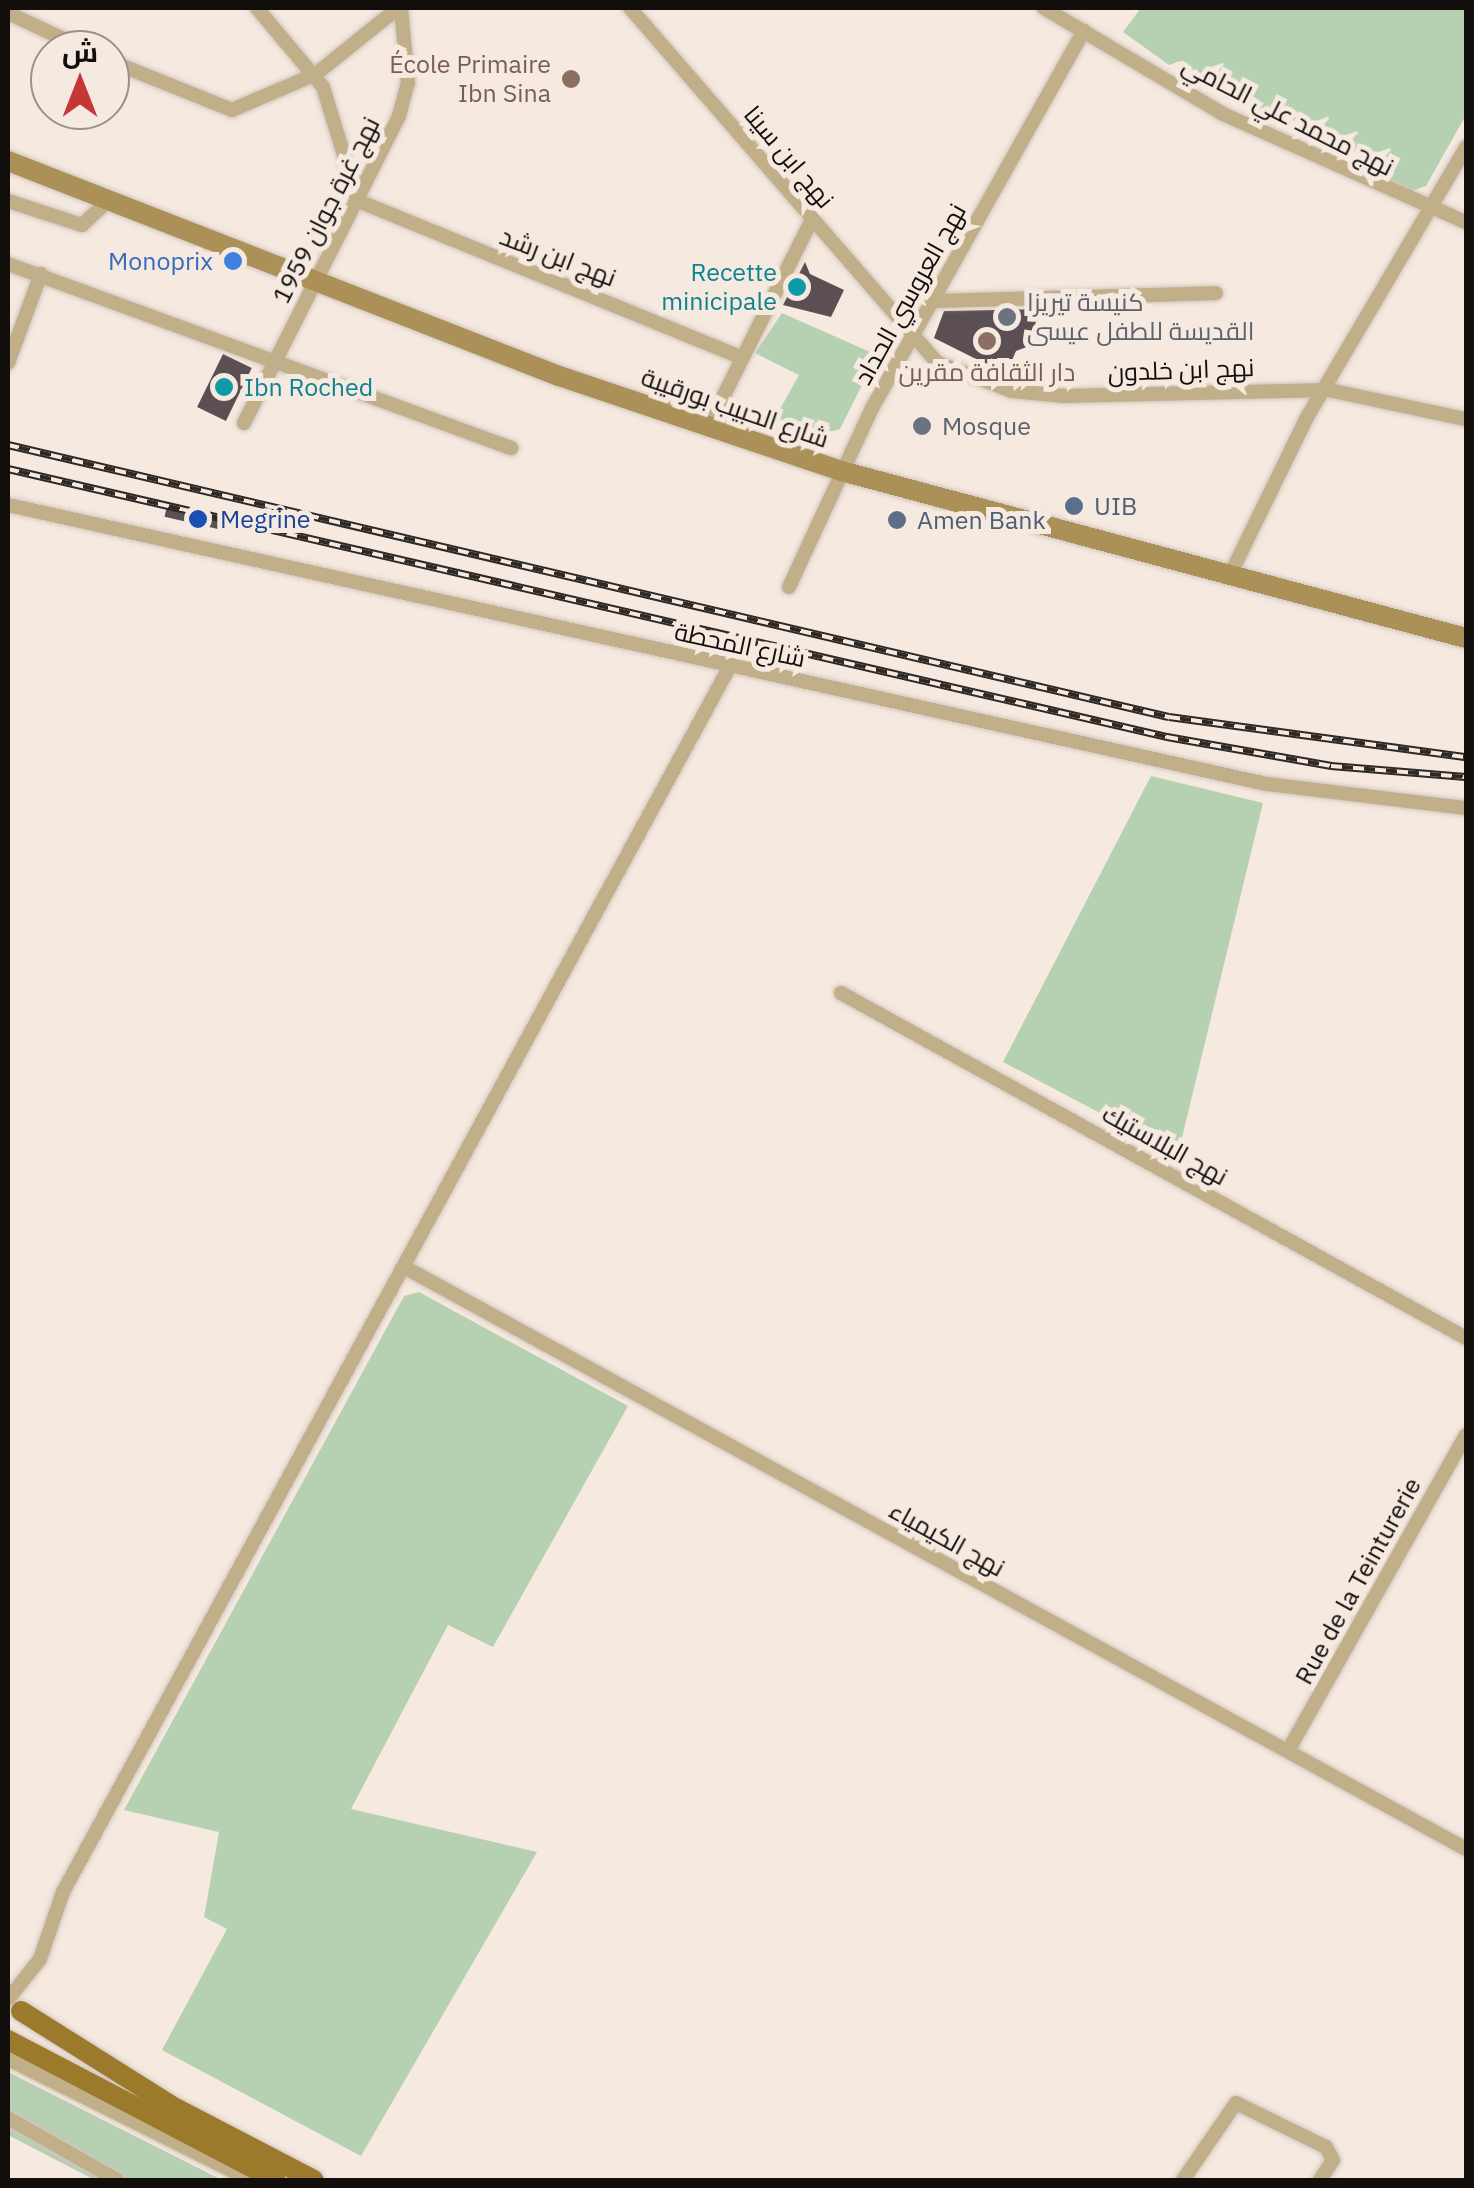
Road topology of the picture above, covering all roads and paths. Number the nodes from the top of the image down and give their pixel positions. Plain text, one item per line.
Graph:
1 (257, 8) edge
2 (400, 8) edge
3 (630, 8) edge
4 (1044, 8) edge
5 (1065, 8) edge
6 (8, 13) edge
7 (44, 30) edge
8 (1082, 30) junction
9 (130, 69) edge
10 (316, 74) junction
11 (1466, 147) edge
12 (8, 161) edge
13 (108, 200) junction
14 (8, 201) edge
15 (358, 202) junction
16 (1430, 212) junction
17 (812, 219) junction
18 (1466, 222) edge
19 (8, 264) edge
20 (41, 274) junction
21 (319, 281) junction
22 (1216, 293) dead end
23 (933, 300) junction
24 (910, 339) junction
25 (741, 357) junction
26 (276, 360) junction
27 (8, 362) edge
28 (1329, 390) junction
29 (1466, 419) edge
30 (244, 423) dead end
31 (710, 423) junction
32 (510, 448) dead end
33 (845, 472) junction
34 (8, 505) edge
35 (1230, 575) junction
36 (789, 587) dead end
37 (1466, 638) edge
38 (730, 666) junction
39 (1466, 808) edge
40 (842, 993) dead end
41 (406, 1268) junction
42 (1466, 1338) edge
43 (1466, 1435) edge
44 (1289, 1748) junction
45 (1466, 1849) edge
46 (12, 2002) edge
47 (8, 2040) edge
48 (8, 2059) edge
49 (8, 2118) edge
50 (116, 2180) edge
51 (251, 2180) edge
52 (276, 2180) edge
53 (314, 2180) edge
54 (1183, 2180) edge
55 (1320, 2180) edge

1 - 10 street
2 - 10 street
2 - 15 street, نهج غرة جوان 1959
3 - 17 street, نهج ابن سينا
4 - 8 street, نهج محمد علي الحامي
5 - 8 street
6 - 7 street
8 - 16 street, نهج محمد علي الحامي
8 - 23 street, نهج العروسي الحداد
9 - 10 street
10 - 15 street
11 - 16 street
12 - 13 street, شارع الحبيب بورقيبة
13 - 14 street
13 - 21 street, شارع الحبيب بورقيبة
15 - 21 street, نهج غرة جوان 1959
15 - 25 street, نهج ابن رشد
16 - 18 street, نهج محمد علي الحامي
16 - 28 street
17 - 24 street, نهج ابن سينا
17 - 25 street
19 - 20 street
20 - 26 street
20 - 27 street
21 - 26 street, نهج غرة جوان 1959
21 - 31 street, شارع الحبيب بورقيبة
22 - 23 street
23 - 24 street, نهج العروسي الحداد
24 - 28 street, نهج ابن خلدون
24 - 33 street, نهج العروسي الحداد
25 - 31 street
26 - 30 street, نهج غرة جوان 1959
26 - 32 street
28 - 29 street, نهج ابن خلدون
28 - 35 street
31 - 33 street, شارع الحبيب بورقيبة
33 - 35 street, شارع الحبيب بورقيبة
33 - 36 street, نهج العروسي الحداد
34 - 38 street, شارع المحطة
35 - 37 street, شارع الحبيب بورقيبة
38 - 39 street, شارع المحطة
38 - 41 street
40 - 42 street, نهج البلاستيك
41 - 44 street, نهج الكيمياء
41 - 46 street
43 - 44 street, Rue de la Teinturerie
44 - 45 street, نهج الكيمياء
46 - 47 main road
46 - 53 main road
47 - 52 main road
48 - 51 street
49 - 50 street
54 - 55 street

